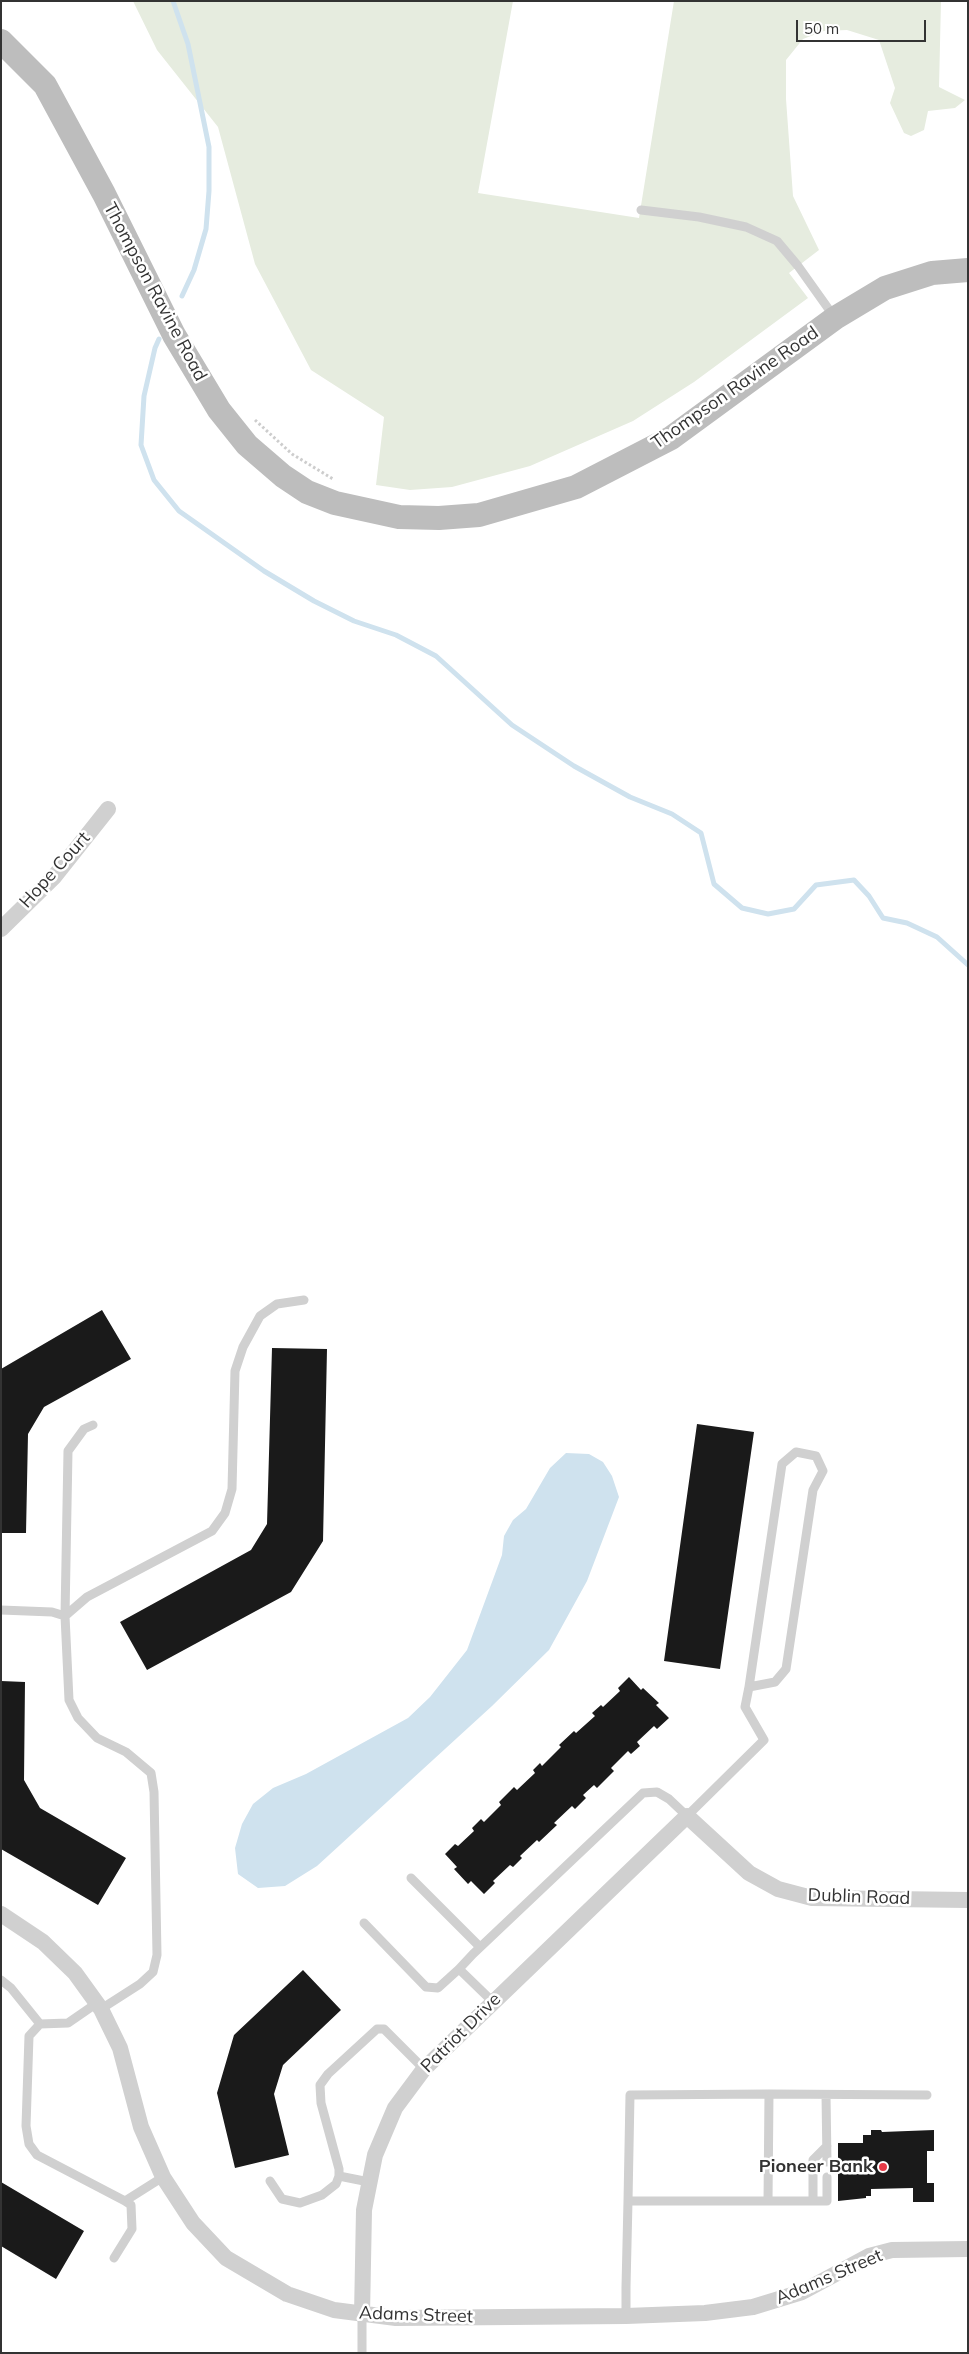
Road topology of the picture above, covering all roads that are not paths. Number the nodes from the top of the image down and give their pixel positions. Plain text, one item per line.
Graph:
1 (1, 41) edge
2 (640, 210) dead end
3 (968, 270) edge
4 (835, 318) junction
5 (108, 809) dead end
6 (1, 930) edge
7 (304, 1300) dead end
8 (93, 1425) dead end
9 (1, 1610) edge
10 (64, 1616) junction
11 (749, 1687) junction
12 (687, 1816) junction
13 (411, 1878) dead end
14 (968, 1900) edge
15 (1, 1914) edge
16 (364, 1923) dead end
17 (480, 1947) junction
18 (459, 1969) junction
19 (1, 1980) edge
20 (492, 2001) junction
21 (99, 2006) junction
22 (40, 2024) junction
23 (424, 2069) junction
24 (769, 2094) junction
25 (826, 2095) junction
26 (927, 2096) dead end
27 (827, 2146) junction
28 (827, 2162) dead end
29 (339, 2176) junction
30 (163, 2177) junction
31 (827, 2177) dead end
32 (270, 2181) dead end
33 (370, 2182) junction
34 (125, 2200) junction
35 (628, 2200) junction
36 (813, 2200) junction
37 (768, 2201) junction
38 (968, 2249) edge
39 (114, 2258) dead end
40 (362, 2315) junction
41 (626, 2316) junction
42 (362, 2353) edge

1 - 4 street, Thompson Ravine Road
2 - 4 lane
3 - 4 street, Thompson Ravine Road
5 - 6 street, Hope Court
7 - 10 lane
8 - 10 lane
9 - 10 lane
10 - 21 lane
11 - 11 lane
11 - 12 lane
12 - 14 street, Dublin Road
12 - 17 lane
12 - 20 street, Patriot Drive
13 - 17 lane
15 - 21 street, Adams Street
16 - 18 lane
17 - 18 lane
18 - 20 lane
19 - 22 lane
20 - 23 street, Patriot Drive
21 - 22 lane
21 - 30 street, Adams Street
22 - 34 lane
23 - 29 lane
23 - 33 street, Patriot Drive
24 - 25 lane
24 - 35 lane
24 - 37 lane
25 - 26 lane
25 - 27 lane
27 - 28 lane
27 - 36 lane
29 - 32 lane
29 - 33 lane
30 - 34 lane
30 - 40 street, Adams Street
31 - 36 lane
33 - 40 street, Patriot Drive
34 - 39 lane
35 - 37 lane
35 - 41 lane
36 - 37 lane
38 - 41 street, Adams Street
40 - 41 street, Adams Street
40 - 42 lane

